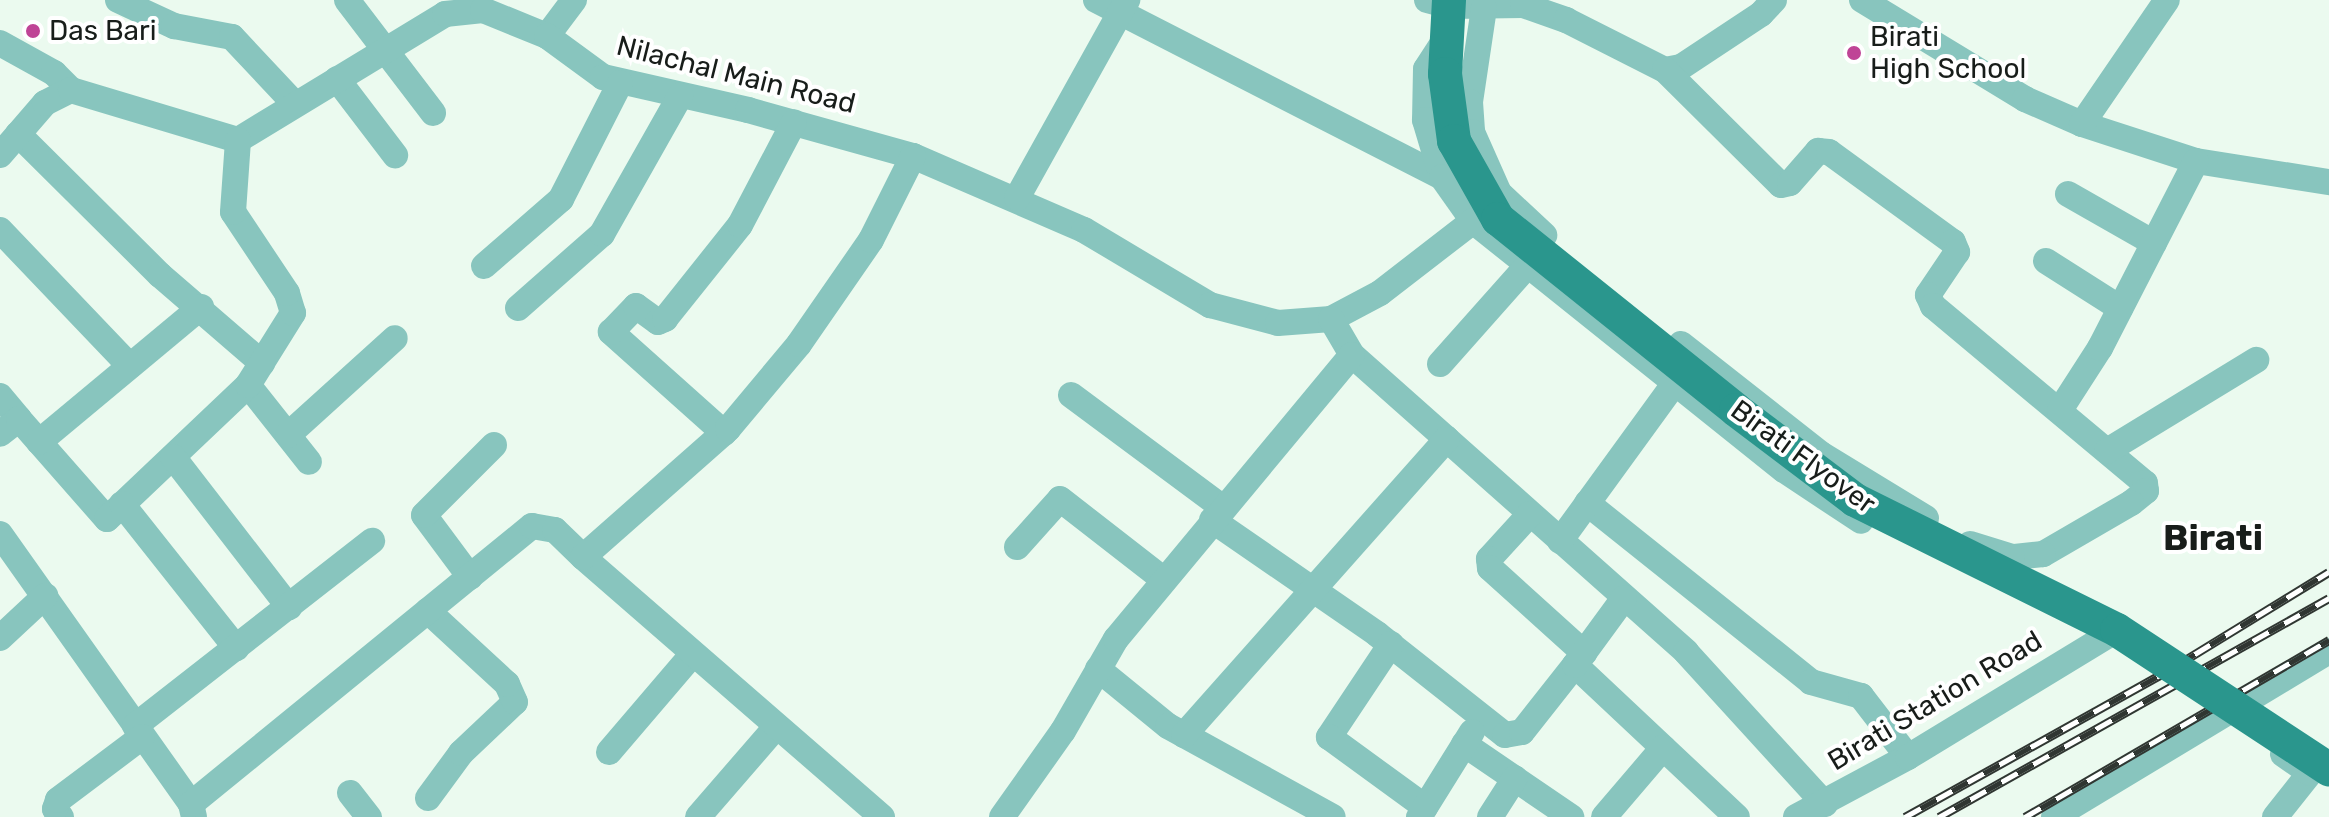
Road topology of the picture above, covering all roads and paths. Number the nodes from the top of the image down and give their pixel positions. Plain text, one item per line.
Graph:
1 (118, 0) edge
2 (347, 0) edge
3 (574, 0) edge
4 (1096, 0) edge
5 (1774, 0) edge
6 (1903, 0) edge
7 (2167, 0) edge
8 (1870, 5) edge
9 (1122, 8) edge
10 (1484, 8) junction
11 (1444, 10) edge
12 (547, 36) junction
13 (0, 43) edge
14 (384, 49) junction
15 (1665, 70) junction
16 (337, 79) junction
17 (620, 83) junction
18 (71, 90) junction
19 (680, 96) junction
20 (295, 104) junction
21 (433, 113) dead end
22 (794, 122) junction
23 (2082, 124) junction
24 (238, 140) junction
25 (5, 148) edge
26 (395, 155) dead end
27 (913, 156) junction
28 (2196, 161) junction
29 (1442, 177) junction
30 (2329, 182) edge
31 (2068, 194) dead end
32 (1017, 198) junction
33 (1473, 221) junction
34 (0, 230) edge
35 (2154, 243) junction
36 (2046, 261) dead end
37 (484, 266) dead end
38 (1526, 267) junction
39 (201, 307) junction
40 (518, 308) dead end
41 (2120, 308) junction
42 (1331, 319) junction
43 (395, 338) dead end
44 (1352, 355) junction
45 (2256, 360) dead end
46 (1440, 364) dead end
47 (130, 366) junction
48 (255, 374) junction
49 (1674, 384) junction
50 (1071, 395) dead end
51 (0, 396) edge
52 (2060, 410) junction
53 (9, 426) edge
54 (724, 433) junction
55 (288, 435) junction
56 (1447, 439) junction
57 (39, 442) junction
58 (494, 445) dead end
59 (2107, 451) junction
60 (173, 457) junction
61 (309, 462) dead end
62 (1587, 503) junction
63 (122, 504) junction
64 (1218, 514) junction
65 (1530, 514) junction
66 (0, 534) edge
67 (372, 541) dead end
68 (1560, 541) junction
69 (1017, 547) dead end
70 (583, 557) junction
71 (470, 577) junction
72 (1164, 580) junction
73 (1311, 587) junction
74 (45, 596) junction
75 (1624, 598) junction
76 (289, 607) junction
77 (428, 611) junction
78 (2105, 637) junction
79 (0, 638) edge
80 (1391, 644) junction
81 (236, 648) junction
82 (2329, 651) edge
83 (691, 656) junction
84 (1580, 659) junction
85 (1098, 669) junction
86 (2224, 714) junction
87 (1482, 716) junction
88 (776, 727) junction
89 (139, 732) junction
90 (1184, 735) junction
91 (1464, 744) junction
92 (1663, 748) junction
93 (609, 752) dead end
94 (1908, 757) junction
95 (2324, 772) edge
96 (1515, 778) junction
97 (350, 793) dead end
98 (428, 798) dead end
99 (1825, 804) junction
100 (193, 811) edge
101 (1422, 812) edge
102 (1314, 813) edge
103 (61, 817) edge
104 (369, 817) edge
105 (698, 817) edge
106 (882, 817) edge
107 (1002, 817) edge
108 (1490, 817) edge
109 (1571, 817) edge
110 (1604, 817) edge
111 (1737, 817) edge
112 (1796, 817) edge
113 (2054, 817) edge
114 (2275, 817) edge

1 - 20 street
2 - 14 street
3 - 12 street
4 - 9 street
5 - 15 street
6 - 8 street
7 - 23 street
8 - 23 street
9 - 29 street
9 - 32 street
10 - 11 street
10 - 15 street
10 - 59 street
11 - 29 street
11 - 95 main road, Birati Flyover, bridge
12 - 14 street, Nilachal Main Road
12 - 17 street, Nilachal Main Road
13 - 18 street
14 - 16 street, Nilachal Main Road
14 - 21 street
15 - 52 street
16 - 20 street, Nilachal Main Road
16 - 26 street
17 - 19 street, Nilachal Main Road
17 - 37 street
18 - 24 street
18 - 25 street
19 - 22 street, Nilachal Main Road
19 - 40 street
20 - 24 street, Nilachal Main Road
22 - 27 street, Nilachal Main Road
22 - 54 street
23 - 28 street
24 - 48 street
25 - 39 street
27 - 32 street, Nilachal Main Road
27 - 54 street
28 - 30 street
28 - 35 street
29 - 33 street
31 - 35 street
32 - 42 street, Nilachal Main Road
33 - 38 street
33 - 42 street, Nilachal Main Road
34 - 47 street
35 - 41 street
36 - 41 street
38 - 46 street
38 - 49 street
39 - 47 street
39 - 48 street
41 - 52 street
42 - 44 street
43 - 55 street
44 - 56 street
44 - 64 street
45 - 59 street
47 - 57 street
48 - 55 street
48 - 60 street
49 - 62 street
49 - 78 street
50 - 64 street
51 - 53 street
52 - 59 street
53 - 57 street
54 - 70 street
55 - 61 street
56 - 65 street
56 - 73 street
57 - 63 street
58 - 71 street
60 - 63 street
60 - 76 street
62 - 68 street
62 - 94 street
63 - 81 street
64 - 72 street
64 - 73 street
65 - 68 street
65 - 84 street
66 - 74 street
67 - 76 street
68 - 75 street
69 - 72 street
70 - 71 street
70 - 83 street
71 - 77 street
72 - 85 street
73 - 80 street
73 - 90 street
74 - 79 street
74 - 89 street
75 - 84 street
75 - 99 street
76 - 81 street
77 - 98 street
77 - 100 street
78 - 86 street
78 - 94 street, Birati Station Road
80 - 87 street
80 - 101 street
81 - 89 street
82 - 86 street
83 - 88 street
83 - 93 street
84 - 87 street
84 - 92 street
85 - 90 street
85 - 107 street
86 - 95 street
86 - 113 street
87 - 91 street
88 - 105 street
88 - 106 street
89 - 100 street
89 - 103 street
90 - 102 street
91 - 96 street
91 - 101 street
92 - 110 street
92 - 111 street
94 - 99 street, Birati Station Road
95 - 114 street
96 - 108 street
96 - 109 street
97 - 104 street
99 - 112 street, Birati Station Road

